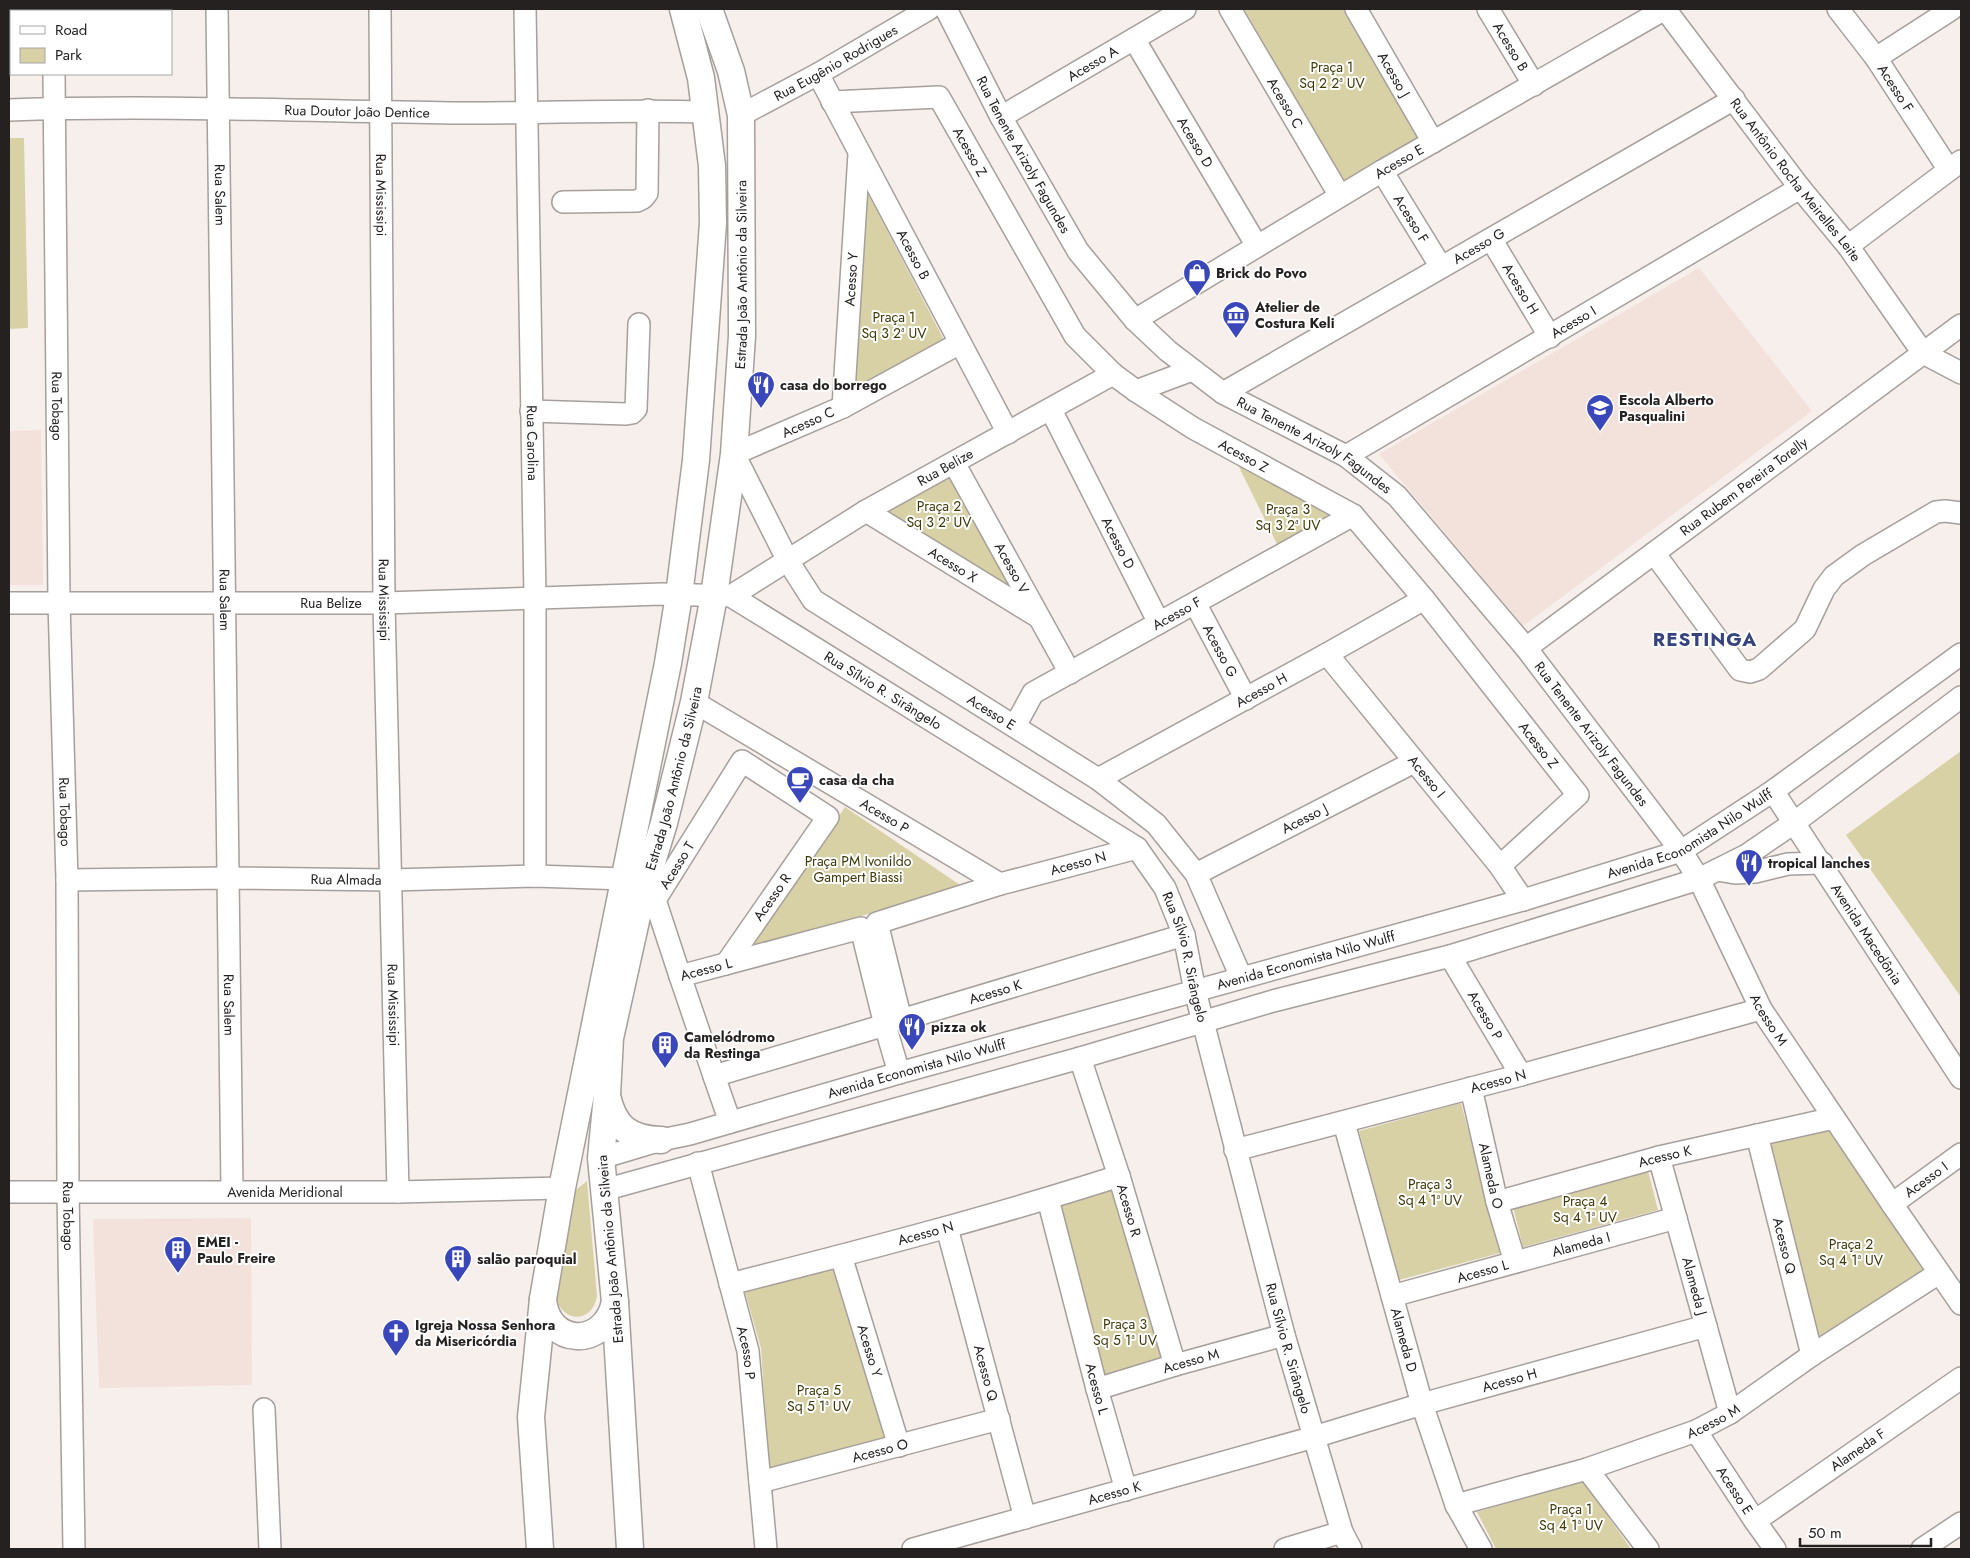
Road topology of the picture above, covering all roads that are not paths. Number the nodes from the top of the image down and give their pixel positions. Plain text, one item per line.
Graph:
1 (217, 9) edge
2 (380, 9) edge
3 (525, 9) edge
4 (683, 9) edge
5 (709, 9) edge
6 (929, 9) edge
7 (946, 9) edge
8 (1185, 9) edge
9 (1230, 9) edge
10 (1356, 9) edge
11 (1488, 9) edge
12 (1665, 9) edge
13 (1838, 9) edge
14 (1952, 9) edge
15 (898, 16) edge
16 (1134, 39) junction
17 (1876, 58) junction
18 (818, 74) junction
19 (54, 75) edge
20 (1534, 85) junction
21 (1734, 99) junction
22 (832, 102) junction
23 (55, 108) junction
24 (219, 109) junction
25 (9, 110) edge
26 (648, 110) junction
27 (381, 112) junction
28 (705, 112) junction
29 (526, 114) junction
30 (741, 115) junction
31 (1001, 117) junction
32 (1433, 142) junction
33 (859, 154) junction
34 (712, 166) junction
35 (1955, 166) edge
36 (1382, 171) junction
37 (1800, 188) junction
38 (1340, 196) junction
39 (563, 202) dead end
40 (1491, 239) junction
41 (1256, 246) junction
42 (1848, 246) junction
43 (1441, 267) junction
44 (1135, 320) junction
45 (639, 324) dead end
46 (1961, 325) edge
47 (1550, 337) junction
48 (960, 343) junction
49 (1923, 353) junction
50 (1192, 370) junction
51 (1961, 373) edge
52 (1113, 374) junction
53 (1136, 391) junction
54 (1223, 393) junction
55 (843, 407) junction
56 (1051, 410) junction
57 (531, 411) junction
58 (1008, 433) junction
59 (734, 454) junction
60 (1346, 456) junction
61 (696, 460) junction
62 (954, 463) junction
63 (866, 511) junction
64 (1961, 513) edge
65 (1353, 515) junction
66 (1654, 553) junction
67 (788, 561) junction
68 (721, 588) junction
69 (678, 594) junction
70 (535, 598) junction
71 (1424, 599) junction
72 (59, 602) junction
73 (9, 603) edge
74 (225, 603) junction
75 (384, 603) junction
76 (1195, 603) junction
77 (1039, 618) junction
78 (1159, 623) junction
79 (1526, 648) junction
80 (1327, 654) junction
81 (1961, 654) edge
82 (1070, 673) junction
83 (1961, 697) edge
84 (1246, 699) junction
85 (694, 702) junction
86 (1015, 726) junction
87 (742, 761) joint
88 (1414, 762) junction
89 (1098, 779) junction
90 (1773, 791) junction
91 (1795, 822) junction
92 (1137, 848) junction
93 (1681, 851) junction
94 (1822, 863) junction
95 (1500, 866) junction
96 (1196, 874) junction
97 (1708, 875) junction
98 (535, 876) junction
99 (226, 878) junction
100 (67, 880) junction
101 (392, 880) junction
102 (1000, 884) junction
103 (641, 892) junction
104 (1523, 900) junction
105 (869, 926) junction
106 (1184, 935) junction
107 (1450, 956) junction
108 (726, 964) junction
109 (680, 976) junction
110 (1242, 977) junction
111 (1195, 991) junction
112 (1761, 1009) junction
113 (1203, 1021) junction
114 (885, 1025) junction
115 (1080, 1058) junction
116 (899, 1073) junction
117 (1521, 1075) junction
118 (714, 1076) junction
119 (1961, 1078) edge
120 (1471, 1088) junction
121 (607, 1095) junction
122 (1834, 1118) junction
123 (730, 1122) junction
124 (1344, 1123) junction
125 (1757, 1135) junction
126 (661, 1140) junction
127 (1235, 1150) junction
128 (1961, 1154) edge
129 (1659, 1157) junction
130 (600, 1158) junction
131 (698, 1163) junction
132 (1120, 1176) junction
133 (562, 1188) junction
134 (232, 1190) junction
135 (604, 1190) junction
136 (68, 1191) junction
137 (9, 1192) edge
138 (398, 1192) junction
139 (1048, 1199) junction
140 (1497, 1202) junction
141 (1892, 1204) junction
142 (1676, 1218) junction
143 (946, 1228) junction
144 (841, 1256) junction
145 (1515, 1262) junction
146 (1940, 1273) junction
147 (730, 1284) junction
148 (1392, 1296) junction
149 (543, 1299) junction
150 (615, 1302) junction
151 (1961, 1304) edge
152 (1706, 1326) junction
153 (1284, 1335) junction
154 (1812, 1355) junction
155 (1175, 1365) junction
156 (1961, 1378) edge
157 (1097, 1389) junction
158 (1422, 1404) junction
159 (264, 1409) dead end
160 (1730, 1414) junction
161 (999, 1419) junction
162 (1696, 1431) junction
163 (1314, 1437) junction
164 (899, 1446) junction
165 (1587, 1469) junction
166 (760, 1482) junction
167 (1126, 1490) junction
168 (1456, 1504) junction
169 (1025, 1518) junction
170 (1754, 1521) junction
171 (1961, 1523) edge
172 (1347, 1541) edge
173 (955, 1544) edge
174 (74, 1549) edge
175 (270, 1549) edge
176 (540, 1549) edge
177 (630, 1549) edge
178 (766, 1549) edge
179 (913, 1549) edge
180 (1285, 1549) edge
181 (1481, 1549) edge
182 (1648, 1549) edge
183 (1776, 1549) edge
184 (1922, 1549) edge

1 - 24 street, Rua Salem
2 - 27 street, Rua Mississipi
3 - 29 street, Rua Carolina
4 - 28 main road, Estrada João Antônio da Silveira
5 - 30 main road, Estrada João Antônio da Silveira
6 - 15 street, Rua Eugênio Rodrigues
7 - 31 street, Rua Tenente Arizoly Fagundes
8 - 16 street, Acesso A
9 - 38 street, Acesso C
10 - 32 street, Acesso J
11 - 20 street, Acesso B
12 - 20 street, Acesso E
12 - 21 street, Rua Antônio Rocha Meirelles Leite
13 - 17 street, Acesso F
14 - 17 street
15 - 18 street, Rua Eugênio Rodrigues
16 - 31 street, Acesso A
16 - 41 street, Acesso D
17 - 35 street, Acesso F
18 - 22 street, Acesso B
18 - 30 street, Rua Eugênio Rodrigues
19 - 23 street, Rua Tobago
20 - 32 street, Acesso E
21 - 37 street, Rua Antônio Rocha Meirelles Leite
21 - 40 street, Acesso G
22 - 33 street, Acesso B
22 - 52 street, Acesso Z
23 - 24 street, Rua Doutor João Dentice
23 - 25 street, Rua Doutor João Dentice
23 - 72 street, Rua Tobago
24 - 27 street, Rua Doutor João Dentice
24 - 74 street, Rua Salem
26 - 28 street, Rua Doutor João Dentice
26 - 29 street, Rua Doutor João Dentice
26 - 39 street
27 - 29 street, Rua Doutor João Dentice
27 - 75 street, Rua Mississipi
28 - 34 main road, Estrada João Antônio da Silveira
29 - 57 street, Rua Carolina
30 - 34 main road
30 - 59 main road, Estrada João Antônio da Silveira
31 - 44 street, Rua Tenente Arizoly Fagundes
32 - 36 street, Acesso E
33 - 48 street, Acesso B
33 - 55 street, Acesso Y
34 - 61 main road, Estrada João Antônio da Silveira
35 - 42 street
36 - 38 street, Acesso E
36 - 43 street, Acesso F
37 - 42 street, Rua Antônio Rocha Meirelles Leite
37 - 47 street, Acesso I
38 - 41 street, Acesso E
40 - 43 street, Acesso G
40 - 47 street, Acesso H
41 - 44 street, Acesso E
42 - 49 street, Rua Antônio Rocha Meirelles Leite
43 - 54 street, Acesso G
44 - 50 street, Rua Tenente Arizoly Fagundes
45 - 57 street
46 - 49 street, Rua Rubem Pereira Torelly
47 - 60 street, Acesso I
48 - 55 street, Acesso C
48 - 58 street, Acesso B
49 - 51 street
49 - 66 street, Rua Rubem Pereira Torelly
50 - 53 street
50 - 54 street, Rua Tenente Arizoly Fagundes
52 - 53 street, Acesso Z
52 - 56 street, Rua Belize
53 - 65 street, Acesso Z
54 - 60 street, Rua Tenente Arizoly Fagundes
55 - 59 street, Acesso C
56 - 58 street, Rua Belize
56 - 78 street, Acesso D
57 - 70 street, Rua Carolina
58 - 62 street, Rua Belize
59 - 67 street, Acesso E
59 - 68 main road, Estrada João Antônio da Silveira
60 - 79 street, Rua Tenente Arizoly Fagundes
61 - 68 main road
61 - 69 main road, Estrada João Antônio da Silveira
62 - 63 street, Rua Belize
62 - 77 street, Acesso V
63 - 67 street, Rua Belize
63 - 77 street, Acesso X
64 - 66 street
65 - 71 street, Acesso Z
65 - 76 street, Acesso F
66 - 79 street, Rua Rubem Pereira Torelly
67 - 68 street, Rua Belize
67 - 86 street, Acesso E
68 - 69 street, Rua Belize
68 - 85 main road, Estrada João Antônio da Silveira
68 - 92 street, Rua Sílvio R. Sirângelo
69 - 70 street, Rua Belize
69 - 103 main road, Estrada João Antônio da Silveira
70 - 75 street, Rua Belize
70 - 98 street, Rua Carolina
71 - 80 street, Acesso H
71 - 95 street, Acesso Z
72 - 73 street, Rua Belize
72 - 74 street, Rua Belize
72 - 100 street, Rua Tobago
74 - 75 street, Rua Belize
74 - 99 street, Rua Salem
75 - 101 street, Rua Mississipi
76 - 78 street, Acesso F
76 - 84 street, Acesso G
77 - 82 street, Acesso V
78 - 82 street, Acesso F
79 - 93 street, Rua Tenente Arizoly Fagundes
80 - 84 street, Acesso H
80 - 88 street, Acesso I
81 - 90 street, Avenida Economista Nilo Wulff
82 - 86 street, Acesso F
83 - 91 street
84 - 89 street, Acesso H
85 - 102 street, Acesso P
85 - 103 main road, Estrada João Antônio da Silveira
86 - 89 street, Acesso E
87 - 103 street, Acesso T
87 - 108 street, Acesso R
88 - 95 street, Acesso I
88 - 96 street, Acesso J
89 - 96 street, Acesso E
90 - 91 street, Avenida Macedônia
90 - 93 street, Avenida Economista Nilo Wulff
91 - 94 street, Avenida Macedônia
91 - 97 street
92 - 102 street, Acesso N
92 - 106 street, Rua Sílvio R. Sirângelo
93 - 97 street, Rua Tenente Arizoly Fagundes
93 - 104 street, Avenida Economista Nilo Wulff
94 - 97 street
94 - 119 street, Avenida Macedônia
95 - 104 street, Acesso I
96 - 110 street, Acesso E
97 - 107 street
97 - 112 street, Acesso M
98 - 101 street, Rua Almada
98 - 103 street, Rua Almada
99 - 100 street, Rua Almada
99 - 101 street, Rua Almada
99 - 134 street, Rua Salem
100 - 136 street, Rua Tobago
101 - 138 street, Rua Mississipi
102 - 105 street, Acesso N
103 - 109 street, Acesso T
103 - 121 main road, Estrada João Antônio da Silveira
103 - 133 main road, Estrada João Antônio da Silveira
104 - 110 street, Avenida Economista Nilo Wulff
105 - 106 street, Acesso K
105 - 108 street, Acesso L
105 - 114 street
106 - 111 street, Rua Sílvio R. Sirângelo
107 - 113 street
107 - 117 street, Acesso P
108 - 109 street, Acesso L
109 - 118 street, Acesso L
110 - 111 street, Avenida Economista Nilo Wulff
111 - 113 street, Rua Sílvio R. Sirângelo
111 - 116 street, Avenida Economista Nilo Wulff
112 - 117 street, Acesso N
112 - 122 street, Acesso M
113 - 115 street
113 - 127 street, Rua Sílvio R. Sirângelo
114 - 116 street
114 - 118 street
115 - 131 street
115 - 132 street, Acesso R
116 - 123 street, Avenida Economista Nilo Wulff
117 - 120 street, Acesso N
118 - 123 street, Acesso L
120 - 124 street, Acesso N
120 - 140 street, Alameda O
121 - 126 main road
121 - 130 main road, Estrada João Antônio da Silveira
122 - 125 street, Acesso K
122 - 141 street, Acesso M
123 - 126 street, Avenida Economista Nilo Wulff
124 - 127 street, Acesso N
124 - 148 street, Alameda D
125 - 129 street, Acesso K
125 - 154 street, Acesso Q
126 - 130 street, Avenida Economista Nilo Wulff
127 - 153 street, Rua Sílvio R. Sirângelo
128 - 141 street, Acesso I
129 - 140 street, Acesso K
129 - 142 street, Alameda J
130 - 133 main road
130 - 135 main road, Estrada João Antônio da Silveira
131 - 135 street
131 - 147 street, Acesso P
132 - 139 street, Acesso N
132 - 155 street, Acesso R
133 - 138 street, Avenida Meridional
133 - 149 main road, Estrada João Antônio da Silveira
134 - 136 street, Avenida Meridional
134 - 138 street, Avenida Meridional
135 - 150 main road, Estrada João Antônio da Silveira
136 - 137 street, Avenida Meridional
136 - 174 street, Rua Tobago
139 - 143 street, Acesso N
139 - 157 street, Acesso L
140 - 145 street, Alameda O
141 - 146 street, Acesso M
142 - 145 street, Alameda I
142 - 152 street, Alameda J
143 - 144 street, Acesso N
143 - 161 street, Acesso Q
144 - 147 street, Acesso N
144 - 164 street, Acesso Y
145 - 148 street, Acesso L
146 - 151 street, Acesso M
146 - 154 street, Acesso M
147 - 166 street, Acesso P
148 - 158 street, Alameda D
149 - 150 main road
149 - 176 main road, Estrada João Antônio da Silveira
150 - 177 main road, Estrada João Antônio da Silveira
152 - 158 street, Acesso H
152 - 160 street, Alameda J
153 - 155 street, Acesso M
153 - 163 street, Rua Sílvio R. Sirângelo
154 - 160 street, Acesso M
155 - 157 street, Acesso M
156 - 170 street, Alameda F
157 - 167 street, Acesso L
158 - 163 street, Acesso H
158 - 168 street, Alameda D
159 - 175 street
160 - 162 street, Acesso M
161 - 164 street, Acesso O
161 - 169 street, Acesso Q
162 - 165 street, Acesso M
162 - 170 street, Acesso E
163 - 167 street, Acesso K
163 - 172 street, Rua Sílvio R. Sirângelo
164 - 166 street, Acesso O
165 - 168 street, Acesso M
165 - 182 street
166 - 178 street, Acesso P
167 - 169 street, Acesso K
168 - 181 street, Alameda D
169 - 173 street, Acesso K
170 - 183 street, Acesso E
171 - 184 street
172 - 180 street
173 - 179 street, Acesso K

